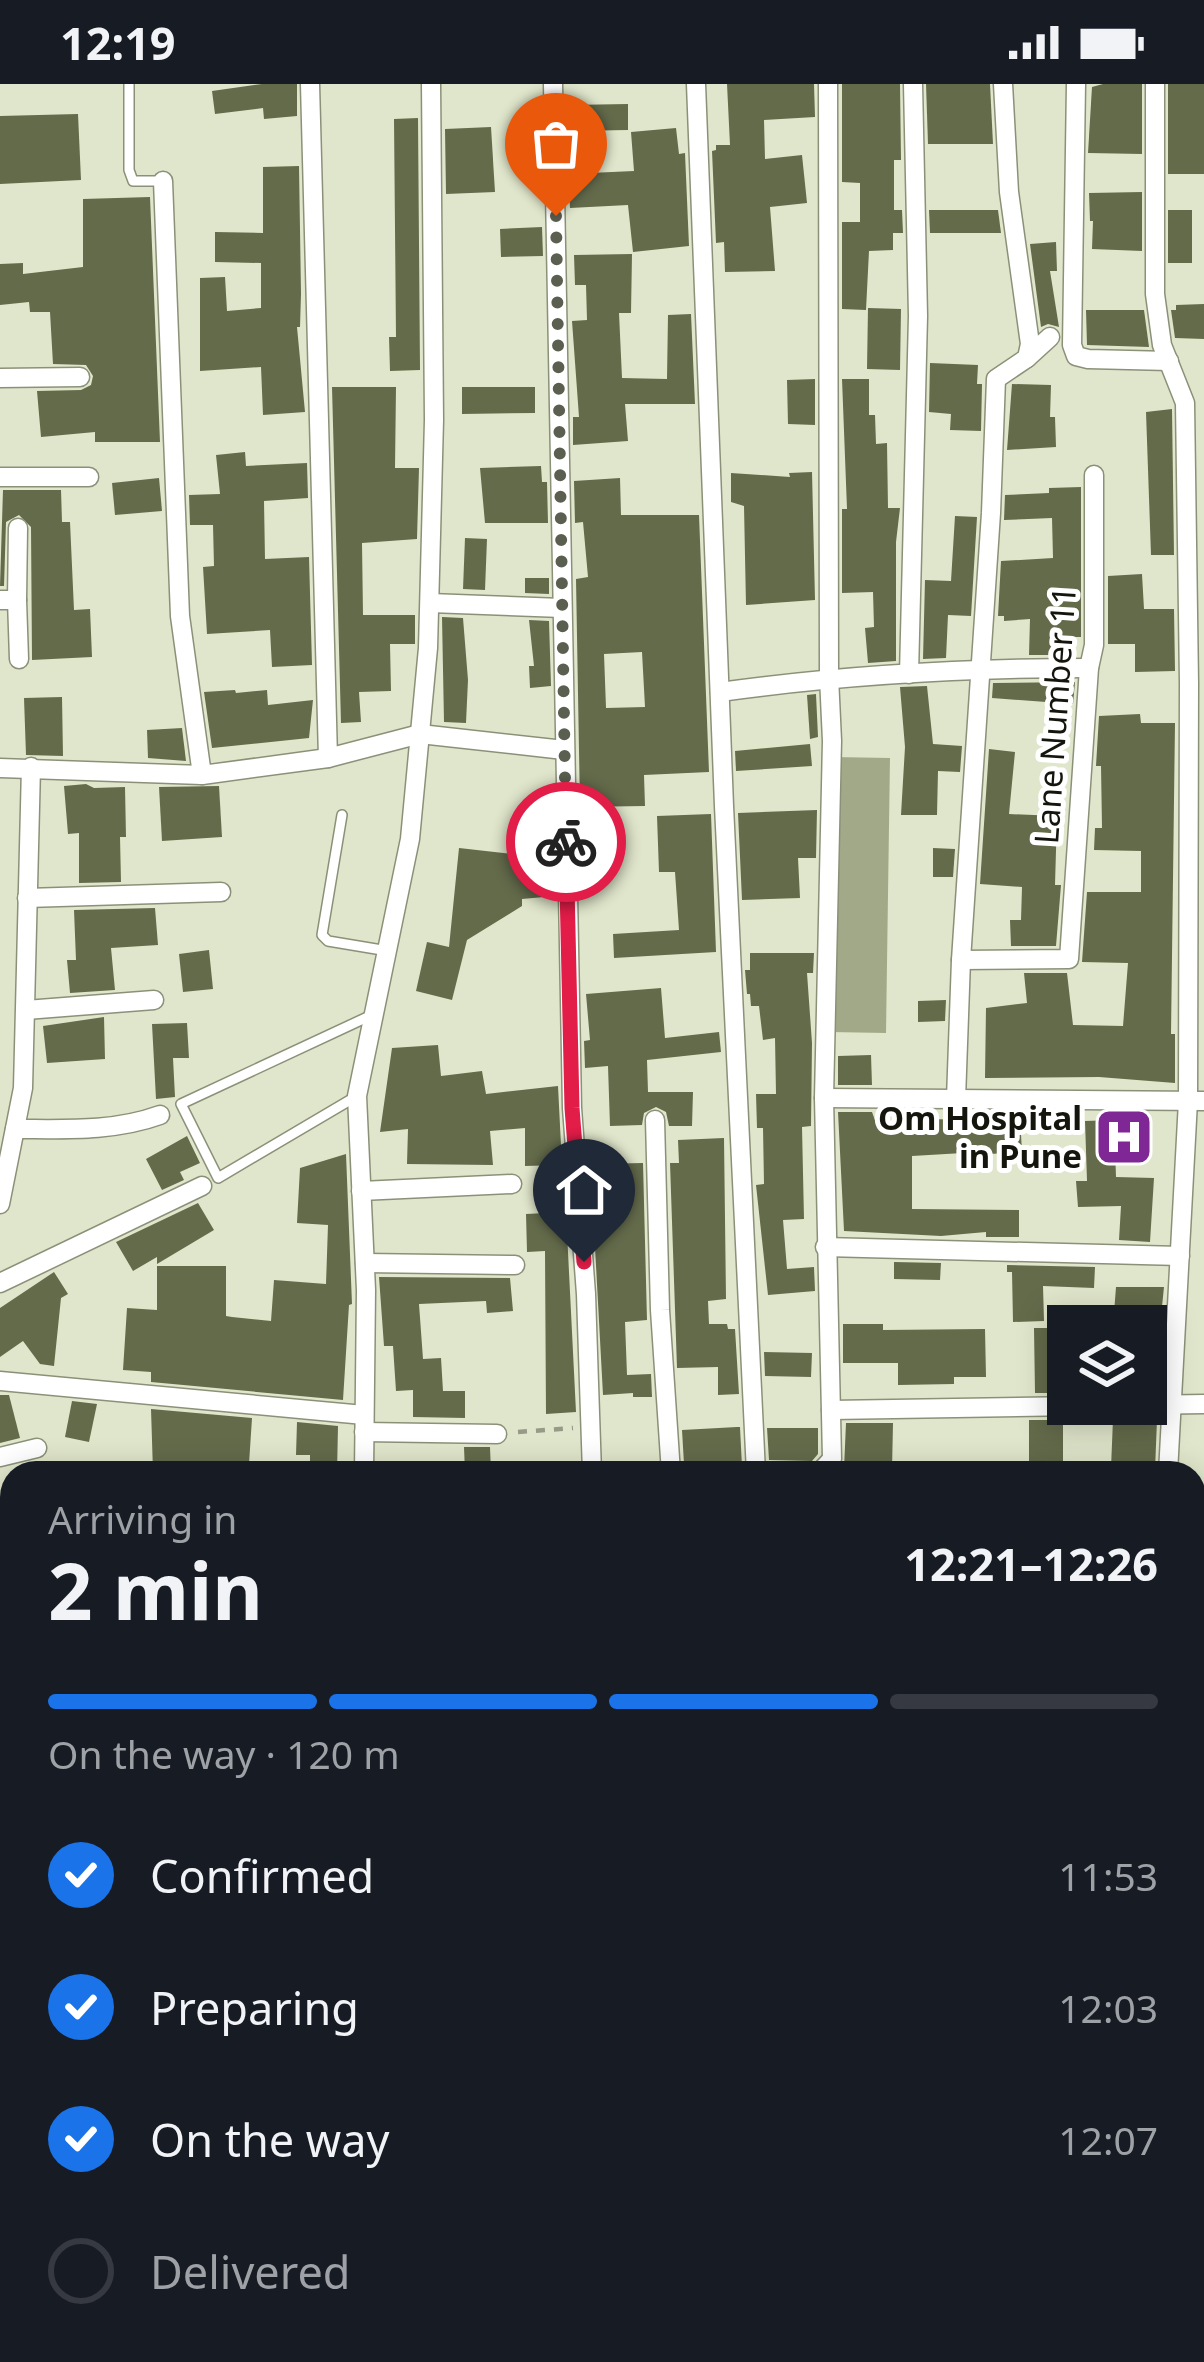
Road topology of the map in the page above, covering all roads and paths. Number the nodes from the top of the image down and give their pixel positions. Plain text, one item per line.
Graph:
1 (129, 84) edge
2 (310, 84) edge
3 (430, 84) edge
4 (553, 84) edge
5 (696, 84) edge
6 (829, 84) edge
7 (913, 84) edge
8 (1003, 84) edge
9 (1076, 84) edge
10 (1155, 84) edge
11 (163, 181) joint
12 (1050, 337) dead end
13 (1027, 358) junction
14 (1168, 361) junction
15 (80, 377) dead end
16 (0, 378) edge
17 (1094, 475) dead end
18 (0, 477) edge
19 (89, 477) dead end
20 (18, 528) dead end
21 (9, 600) edge
22 (430, 603) junction
23 (562, 608) junction
24 (19, 659) dead end
25 (978, 668) junction
26 (1089, 668) junction
27 (909, 674) junction
28 (829, 677) junction
29 (720, 692) junction
30 (420, 734) junction
31 (564, 750) junction
32 (328, 758) junction
33 (31, 767) junction
34 (0, 768) edge
35 (202, 775) junction
36 (342, 815) dead end
37 (221, 892) dead end
38 (27, 898) junction
39 (388, 951) junction
40 (961, 960) junction
41 (154, 1000) dead end
42 (26, 1010) junction
43 (375, 1014) junction
44 (357, 1096) junction
45 (824, 1098) junction
46 (956, 1100) junction
47 (1196, 1101) edge
48 (160, 1115) dead end
49 (656, 1120) dead end
50 (15, 1129) junction
51 (512, 1184) dead end
52 (202, 1186) dead end
53 (362, 1191) junction
54 (0, 1204) edge
55 (825, 1247) junction
56 (1180, 1256) junction
57 (365, 1263) junction
58 (515, 1264) dead end
59 (0, 1283) edge
60 (0, 1381) edge
61 (1204, 1404) edge
62 (1173, 1405) junction
63 (831, 1410) junction
64 (364, 1424) junction
65 (590, 1426) junction
66 (497, 1434) joint
67 (37, 1448) dead end
68 (0, 1457) edge
69 (364, 1461) edge
70 (591, 1461) edge
71 (670, 1461) edge
72 (755, 1461) edge
73 (830, 1461) edge
74 (1169, 1461) edge

1 - 11 lane
2 - 32 street
3 - 22 street
4 - 23 street
5 - 29 street
6 - 28 street
7 - 27 street
8 - 13 street
9 - 14 street
10 - 14 street
11 - 35 street
12 - 13 street
13 - 25 street
14 - 47 street
15 - 16 street
17 - 26 street, Lane Number 11
18 - 19 street
20 - 21 street
21 - 24 street
22 - 23 street
22 - 30 street
23 - 31 street
25 - 26 street
25 - 27 street
25 - 40 street
26 - 40 street, Lane Number 11
27 - 28 street
28 - 29 street
28 - 45 street
29 - 72 street
30 - 31 street
30 - 32 street
30 - 39 street
31 - 65 street
32 - 35 street
33 - 34 street
33 - 35 street
33 - 38 street
36 - 39 lane
37 - 38 street
38 - 42 street
39 - 43 street
40 - 46 street
41 - 42 street
42 - 50 street
43 - 44 street
43 - 44 lane
44 - 53 street
45 - 46 street
45 - 55 street
46 - 47 street
47 - 56 street
48 - 50 street
49 - 71 street
50 - 54 street
51 - 53 street
52 - 59 street
53 - 57 street
55 - 56 street
55 - 63 street
56 - 62 street
57 - 58 street
57 - 64 street
60 - 64 street
61 - 62 street
62 - 63 street
62 - 74 street
63 - 73 street
64 - 66 street
64 - 69 street
65 - 66 path
65 - 70 street
67 - 68 street

